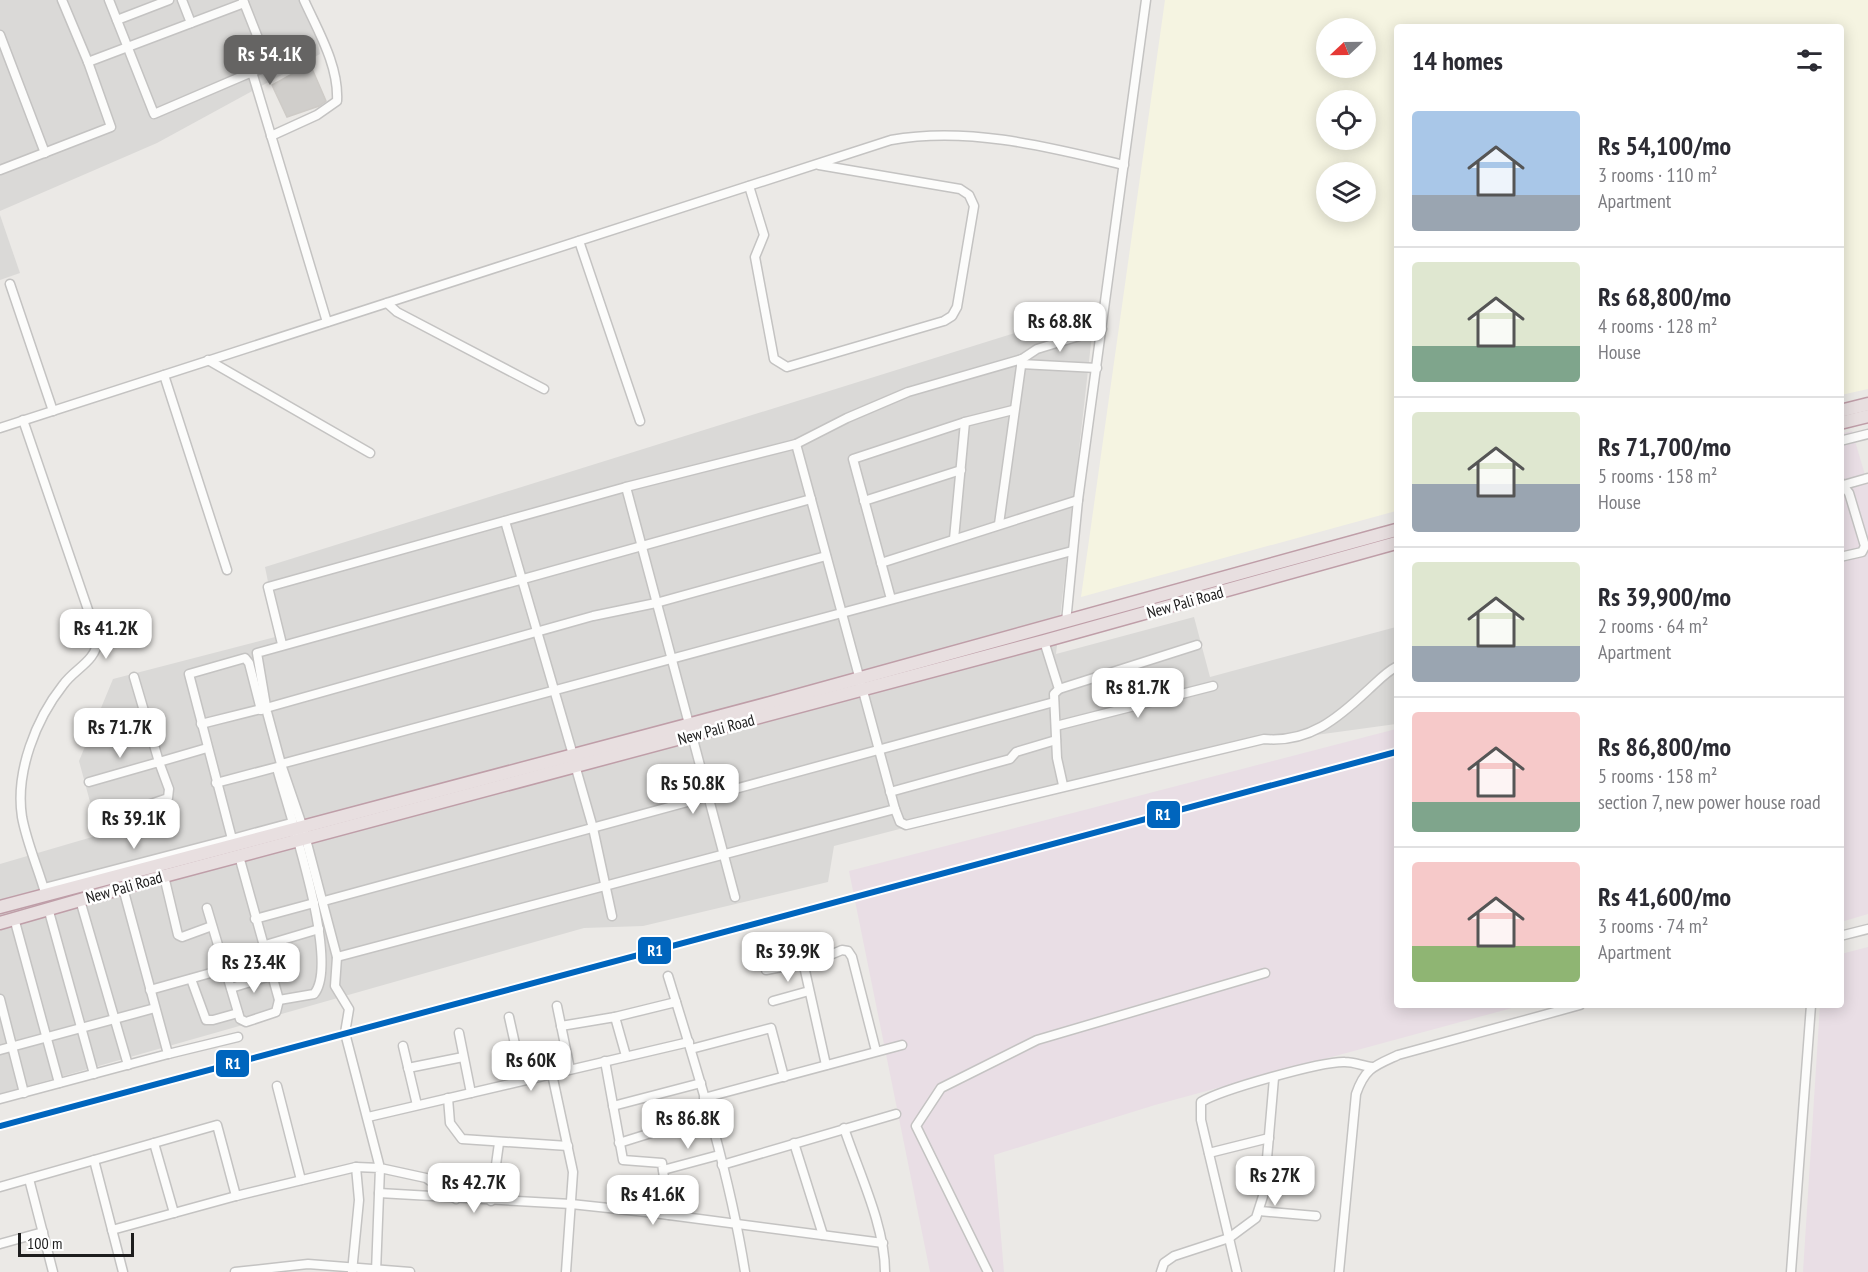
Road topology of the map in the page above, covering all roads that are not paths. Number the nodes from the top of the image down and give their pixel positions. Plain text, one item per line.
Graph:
1 (62, 0) edge
2 (109, 0) edge
3 (170, 0) edge
4 (182, 0) edge
5 (304, 0) edge
6 (1146, 0) edge
7 (243, 2) edge
8 (117, 20) junction
9 (191, 22) junction
10 (0, 35) edge
11 (128, 47) junction
12 (88, 62) junction
13 (252, 72) junction
14 (271, 136) junction
15 (45, 153) junction
16 (816, 164) junction
17 (1124, 165) junction
18 (0, 170) edge
19 (749, 186) junction
20 (579, 241) junction
21 (10, 284) dead end
22 (387, 303) junction
23 (327, 322) junction
24 (1102, 329) junction
25 (208, 360) junction
26 (1022, 362) junction
27 (1097, 368) junction
28 (164, 375) junction
29 (544, 389) dead end
30 (1868, 404) edge
31 (1014, 410) junction
32 (1844, 410) edge
33 (53, 411) junction
34 (1868, 416) edge
35 (23, 420) junction
36 (640, 421) dead end
37 (965, 422) junction
38 (1844, 422) edge
39 (0, 428) edge
40 (1868, 434) edge
41 (1844, 440) edge
42 (795, 444) junction
43 (370, 453) dead end
44 (961, 470) junction
45 (1868, 478) edge
46 (1844, 483) edge
47 (626, 487) junction
48 (1844, 487) edge
49 (811, 499) junction
50 (1078, 500) junction
51 (864, 501) junction
52 (505, 521) junction
53 (999, 524) junction
54 (1394, 531) edge
55 (954, 539) junction
56 (1394, 544) edge
57 (641, 545) junction
58 (1072, 551) junction
59 (826, 556) junction
60 (1844, 556) edge
61 (881, 562) junction
62 (227, 570) dead end
63 (523, 578) junction
64 (891, 599) junction
65 (656, 603) junction
66 (842, 613) junction
67 (1065, 622) junction
68 (537, 631) junction
69 (1044, 642) junction
70 (282, 644) junction
71 (1197, 645) dead end
72 (670, 658) junction
73 (1394, 668) edge
74 (134, 677) dead end
75 (862, 683) junction
76 (1213, 686) dead end
77 (1059, 689) junction
78 (555, 690) junction
79 (1054, 702) junction
80 (264, 709) junction
81 (145, 720) junction
82 (201, 724) junction
83 (1056, 726) junction
84 (110, 730) dead end
85 (689, 730) junction
86 (1056, 740) junction
87 (207, 748) junction
88 (880, 752) junction
89 (574, 760) junction
90 (159, 762) junction
91 (279, 766) junction
92 (89, 782) dead end
93 (216, 783) junction
94 (1063, 785) junction
95 (890, 792) junction
96 (709, 797) junction
97 (895, 809) junction
98 (107, 819) dead end
99 (593, 828) junction
100 (298, 832) junction
101 (232, 839) junction
102 (723, 854) junction
103 (239, 856) junction
104 (164, 876) junction
105 (606, 884) junction
106 (123, 888) junction
107 (46, 897) junction
108 (735, 897) dead end
109 (80, 900) junction
110 (324, 901) junction
111 (314, 903) junction
112 (0, 907) edge
113 (207, 908) dead end
114 (612, 916) dead end
115 (14, 918) junction
116 (255, 919) junction
117 (0, 923) edge
118 (213, 926) junction
119 (320, 929) junction
120 (1868, 929) edge
121 (1844, 935) edge
122 (262, 946) junction
123 (338, 957) junction
124 (808, 962) junction
125 (225, 969) junction
126 (766, 970) dead end
127 (1265, 973) dead end
128 (270, 976) junction
129 (668, 976) dead end
130 (191, 978) junction
131 (231, 988) junction
132 (150, 990) junction
133 (809, 991) junction
134 (0, 999) edge
135 (279, 1000) junction
136 (773, 1000) dead end
137 (676, 1002) junction
138 (556, 1006) dead end
139 (155, 1008) junction
140 (1569, 1008) edge
141 (1811, 1008) edge
142 (238, 1013) junction
143 (509, 1017) dead end
144 (615, 1017) junction
145 (115, 1019) junction
146 (561, 1026) junction
147 (80, 1028) junction
148 (459, 1033) dead end
149 (46, 1037) junction
150 (238, 1037) dead end
151 (690, 1045) junction
152 (403, 1046) dead end
153 (902, 1046) dead end
154 (11, 1047) junction
155 (0, 1050) edge
156 (876, 1051) junction
157 (168, 1054) junction
158 (464, 1056) junction
159 (626, 1056) junction
160 (605, 1061) junction
161 (128, 1065) junction
162 (826, 1065) junction
163 (1372, 1067) junction
164 (408, 1068) junction
165 (570, 1069) junction
166 (94, 1074) junction
167 (552, 1074) junction
168 (784, 1077) junction
169 (1274, 1078) junction
170 (523, 1080) junction
171 (59, 1083) junction
172 (701, 1083) junction
173 (277, 1086) dead end
174 (24, 1093) junction
175 (471, 1093) junction
176 (448, 1098) junction
177 (704, 1098) junction
178 (0, 1099) edge
179 (417, 1106) junction
180 (612, 1106) junction
181 (896, 1114) dead end
182 (709, 1115) junction
183 (368, 1117) junction
184 (844, 1128) junction
185 (1269, 1138) junction
186 (154, 1143) junction
187 (499, 1143) junction
188 (619, 1143) junction
189 (794, 1143) junction
190 (567, 1146) junction
191 (1209, 1153) junction
192 (719, 1155) junction
193 (94, 1160) junction
194 (722, 1165) junction
195 (357, 1167) junction
196 (380, 1168) junction
197 (663, 1170) junction
198 (29, 1179) junction
199 (301, 1180) junction
200 (0, 1187) edge
201 (378, 1193) junction
202 (236, 1196) junction
203 (456, 1199) junction
204 (491, 1201) junction
205 (571, 1204) junction
206 (1260, 1211) junction
207 (174, 1213) junction
208 (669, 1215) junction
209 (1316, 1216) dead end
210 (737, 1223) junction
211 (112, 1230) junction
212 (43, 1232) junction
213 (823, 1235) junction
214 (1229, 1238) junction
215 (883, 1243) junction
216 (0, 1244) edge
217 (1341, 1258) junction
218 (352, 1269) edge
219 (376, 1271) edge
220 (53, 1272) edge
221 (123, 1272) edge
222 (235, 1272) edge
223 (410, 1272) edge
224 (566, 1272) edge
225 (746, 1272) edge
226 (885, 1272) edge
227 (988, 1272) edge
228 (1161, 1272) edge
229 (1237, 1272) edge
230 (1333, 1272) edge
231 (1339, 1272) edge
232 (1791, 1272) edge

1 - 12 street
2 - 8 street
3 - 8 street
4 - 9 street
5 - 14 street
6 - 17 street
7 - 9 street
7 - 13 street
8 - 11 street
9 - 11 street
10 - 15 street
11 - 12 street
11 - 13 street
12 - 15 street
13 - 14 street
14 - 23 street
15 - 18 street
16 - 17 street
16 - 19 street
16 - 19 street
17 - 24 street
19 - 20 street
20 - 22 street
20 - 36 street
21 - 33 street
22 - 23 street
22 - 29 street
23 - 25 street
24 - 26 street
24 - 27 street
25 - 28 street
25 - 43 street
26 - 27 street
26 - 31 street
26 - 42 street
27 - 50 street
28 - 33 street
28 - 62 street
30 - 32 highway
31 - 37 street
31 - 53 street
33 - 35 street
34 - 38 highway
35 - 39 street
35 - 107 street
37 - 44 street
37 - 51 street
40 - 41 street
42 - 47 street
42 - 49 street
44 - 51 street
44 - 55 street
45 - 46 street
47 - 52 street
47 - 57 street
48 - 60 street
49 - 57 street
49 - 59 street
50 - 53 street
50 - 58 street
51 - 61 street
52 - 63 street
52 - 70 street
53 - 55 street
54 - 67 highway, New Pali Road
55 - 61 street
56 - 69 highway, New Pali Road
57 - 63 street
57 - 65 street
58 - 64 street
58 - 67 street
59 - 65 street
59 - 66 street
61 - 64 street
63 - 68 street
63 - 70 street
64 - 66 street
65 - 68 street
65 - 72 street
66 - 72 street
66 - 75 street
67 - 75 highway, New Pali Road
68 - 78 street
68 - 80 street
69 - 75 highway, New Pali Road
69 - 77 street
70 - 80 street
71 - 77 street
72 - 78 street
72 - 85 street
73 - 94 street
74 - 81 street
75 - 85 highway, New Pali Road
75 - 88 street
76 - 83 street
77 - 79 street
78 - 89 street
78 - 91 street
79 - 83 street
79 - 88 street
80 - 82 street
80 - 82 street
80 - 91 street
81 - 84 street
81 - 90 street
82 - 87 street
83 - 86 street
85 - 89 highway, New Pali Road
85 - 96 street
86 - 94 street
86 - 95 street
87 - 90 street
87 - 93 street
88 - 95 street
88 - 96 street
89 - 99 street
89 - 100 highway, New Pali Road
90 - 92 street
90 - 98 street
91 - 93 street
91 - 100 street
93 - 101 street
94 - 97 street
95 - 97 street
96 - 99 street
96 - 102 street
97 - 102 street
99 - 105 street
99 - 110 street
100 - 101 street
100 - 103 highway, New Pali Road
100 - 107 highway, New Pali Road
100 - 110 street
100 - 111 street
101 - 107 street
102 - 105 street
102 - 108 street
103 - 104 highway, New Pali Road
103 - 116 street
104 - 106 highway, New Pali Road
104 - 118 street
105 - 114 street
105 - 123 street
106 - 109 highway, New Pali Road
106 - 132 street
107 - 109 highway, New Pali Road
107 - 112 highway, New Pali Road
107 - 115 highway, New Pali Road
107 - 147 street
109 - 145 street
110 - 123 street
111 - 116 street
111 - 119 street
113 - 118 street
115 - 117 highway, New Pali Road
115 - 149 street
116 - 122 street
118 - 125 street
119 - 122 street
119 - 135 street
120 - 121 street
122 - 128 street
123 - 183 street
124 - 126 street
124 - 133 street
124 - 156 street
125 - 130 street
125 - 131 street
127 - 227 street
128 - 131 street
128 - 135 street
129 - 137 street
130 - 132 street
130 - 142 street
131 - 142 street
132 - 139 street
133 - 136 street
133 - 162 street
134 - 154 street
135 - 142 street
137 - 144 street
137 - 151 street
138 - 146 street
139 - 145 street
139 - 157 street
140 - 163 street
141 - 232 street
143 - 170 street
144 - 146 street
144 - 159 street
145 - 147 street
145 - 161 street
146 - 165 street
147 - 149 street
147 - 166 street
148 - 158 street
149 - 154 street
149 - 171 street
150 - 157 street
151 - 159 street
151 - 168 street
151 - 172 street
152 - 164 street
153 - 156 street
154 - 155 street
154 - 174 street
156 - 162 street
157 - 161 street
158 - 164 street
158 - 175 street
159 - 160 street
160 - 165 street
160 - 180 street
161 - 166 street
162 - 168 street
163 - 169 street
163 - 217 street
164 - 179 street
165 - 167 street
166 - 171 street
167 - 170 street
167 - 190 street
168 - 177 street
169 - 185 street
169 - 191 street
170 - 175 street
171 - 174 street
172 - 177 street
172 - 180 street
173 - 199 street
174 - 178 street
175 - 176 street
176 - 179 street
176 - 187 street
177 - 182 street
179 - 183 street
180 - 188 street
181 - 184 street
182 - 188 street
182 - 192 street
183 - 196 street
184 - 189 street
184 - 215 street
185 - 191 street
185 - 206 street
186 - 193 street
186 - 202 street
186 - 207 street
187 - 190 street
187 - 204 street
188 - 197 street
189 - 194 street
189 - 213 street
190 - 205 street
191 - 214 street
192 - 194 street
192 - 197 street
193 - 198 street
193 - 211 street
194 - 210 street
195 - 196 street
195 - 199 street
195 - 218 street
196 - 201 street
196 - 203 street
197 - 208 street
198 - 200 street
198 - 212 street
199 - 202 street
201 - 203 street
201 - 219 street
202 - 207 street
203 - 204 street
204 - 205 street
205 - 208 street
205 - 224 street
206 - 209 street
206 - 214 street
207 - 211 street
208 - 210 street
210 - 213 street
210 - 225 street
211 - 221 street
212 - 216 street
212 - 220 street
213 - 215 street
214 - 228 street
214 - 229 street
215 - 226 street
217 - 230 street
217 - 231 street
218 - 219 street
218 - 222 street
219 - 223 street

